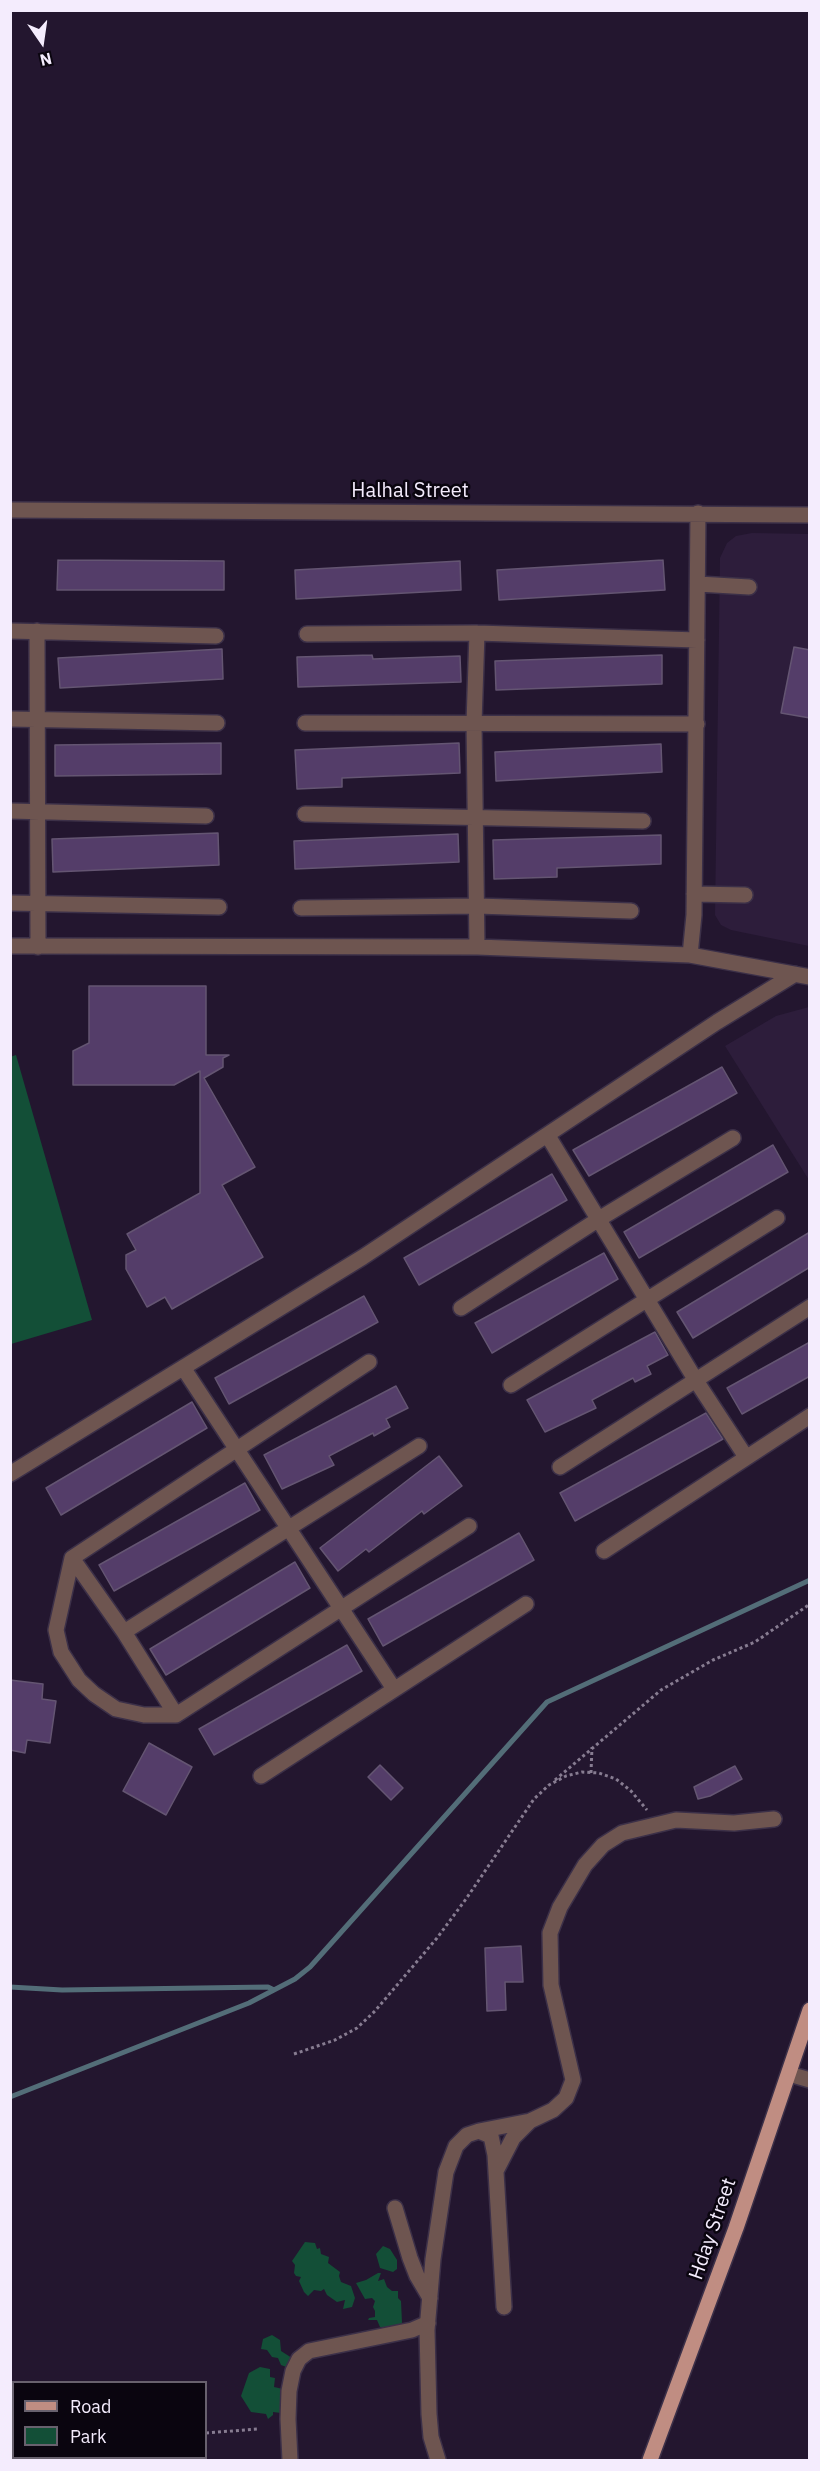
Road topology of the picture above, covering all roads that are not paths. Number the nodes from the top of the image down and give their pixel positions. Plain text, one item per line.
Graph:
1 (10, 510) edge
2 (698, 513) junction
3 (810, 515) edge
4 (698, 584) junction
5 (749, 586) dead end
6 (10, 631) edge
7 (37, 631) junction
8 (477, 633) junction
9 (307, 634) dead end
10 (216, 636) dead end
11 (698, 640) junction
12 (36, 718) junction
13 (10, 719) edge
14 (217, 723) dead end
15 (304, 723) dead end
16 (474, 723) junction
17 (697, 724) junction
18 (37, 810) junction
19 (10, 811) edge
20 (305, 814) dead end
21 (206, 816) dead end
22 (475, 817) junction
23 (643, 821) dead end
24 (694, 894) junction
25 (745, 895) dead end
26 (10, 903) edge
27 (38, 903) junction
28 (477, 906) junction
29 (219, 907) dead end
30 (301, 908) dead end
31 (631, 911) dead end
32 (10, 946) edge
33 (38, 947) junction
34 (477, 947) junction
35 (690, 955) junction
36 (802, 976) edge
37 (548, 1136) junction
38 (733, 1138) dead end
39 (777, 1218) dead end
40 (599, 1219) junction
41 (648, 1300) junction
42 (810, 1307) edge
43 (461, 1308) dead end
44 (369, 1362) dead end
45 (184, 1369) junction
46 (695, 1379) junction
47 (511, 1385) dead end
48 (810, 1416) edge
49 (419, 1446) dead end
50 (235, 1449) junction
51 (746, 1457) junction
52 (560, 1467) dead end
53 (11, 1474) edge
54 (469, 1526) dead end
55 (288, 1529) junction
56 (604, 1551) dead end
57 (72, 1558) junction
58 (526, 1604) dead end
59 (341, 1609) junction
60 (124, 1632) junction
61 (394, 1689) junction
62 (176, 1715) junction
63 (261, 1776) dead end
64 (774, 1819) dead end
65 (810, 2010) edge
66 (789, 2074) junction
67 (810, 2080) edge
68 (530, 2121) junction
69 (479, 2131) junction
70 (496, 2172) junction
71 (395, 2208) dead end
72 (430, 2298) junction
73 (504, 2307) dead end
74 (422, 2329) junction
75 (290, 2460) edge
76 (438, 2460) edge
77 (651, 2460) edge

1 - 2 street, Halhal Street
2 - 3 street, Halhal Street
2 - 4 street
4 - 5 street
4 - 11 street
6 - 7 street
7 - 10 street
7 - 12 street
8 - 9 street
8 - 11 street
8 - 16 street
11 - 17 street
12 - 13 street
12 - 14 street
12 - 18 street
15 - 16 street
16 - 17 street
16 - 22 street
17 - 24 street
18 - 19 street
18 - 21 street
18 - 27 street
20 - 22 street
22 - 23 street
22 - 28 street
24 - 25 street
24 - 35 street
26 - 27 street
27 - 29 street
27 - 33 street
28 - 30 street
28 - 31 street
28 - 34 street
32 - 33 street
33 - 34 street
34 - 35 street
35 - 36 street
36 - 37 street
37 - 40 street
37 - 45 street
38 - 40 street
39 - 41 street
40 - 41 street
40 - 43 street
41 - 46 street
41 - 47 street
42 - 46 street
44 - 50 street
45 - 50 street
45 - 53 street
46 - 51 street
46 - 52 street
48 - 51 street
49 - 55 street
50 - 55 street
50 - 57 street
51 - 56 street
54 - 59 street
55 - 59 street
55 - 60 street
57 - 60 street
57 - 62 street
58 - 61 street
59 - 61 street
59 - 62 street
60 - 62 street
61 - 63 street
64 - 68 street
65 - 66 main road, Hday Street
66 - 67 street
66 - 77 main road, Hday Street
68 - 69 street
68 - 70 street
69 - 70 street
69 - 72 street
70 - 73 street
71 - 72 street
72 - 74 street
74 - 75 street
74 - 76 street

